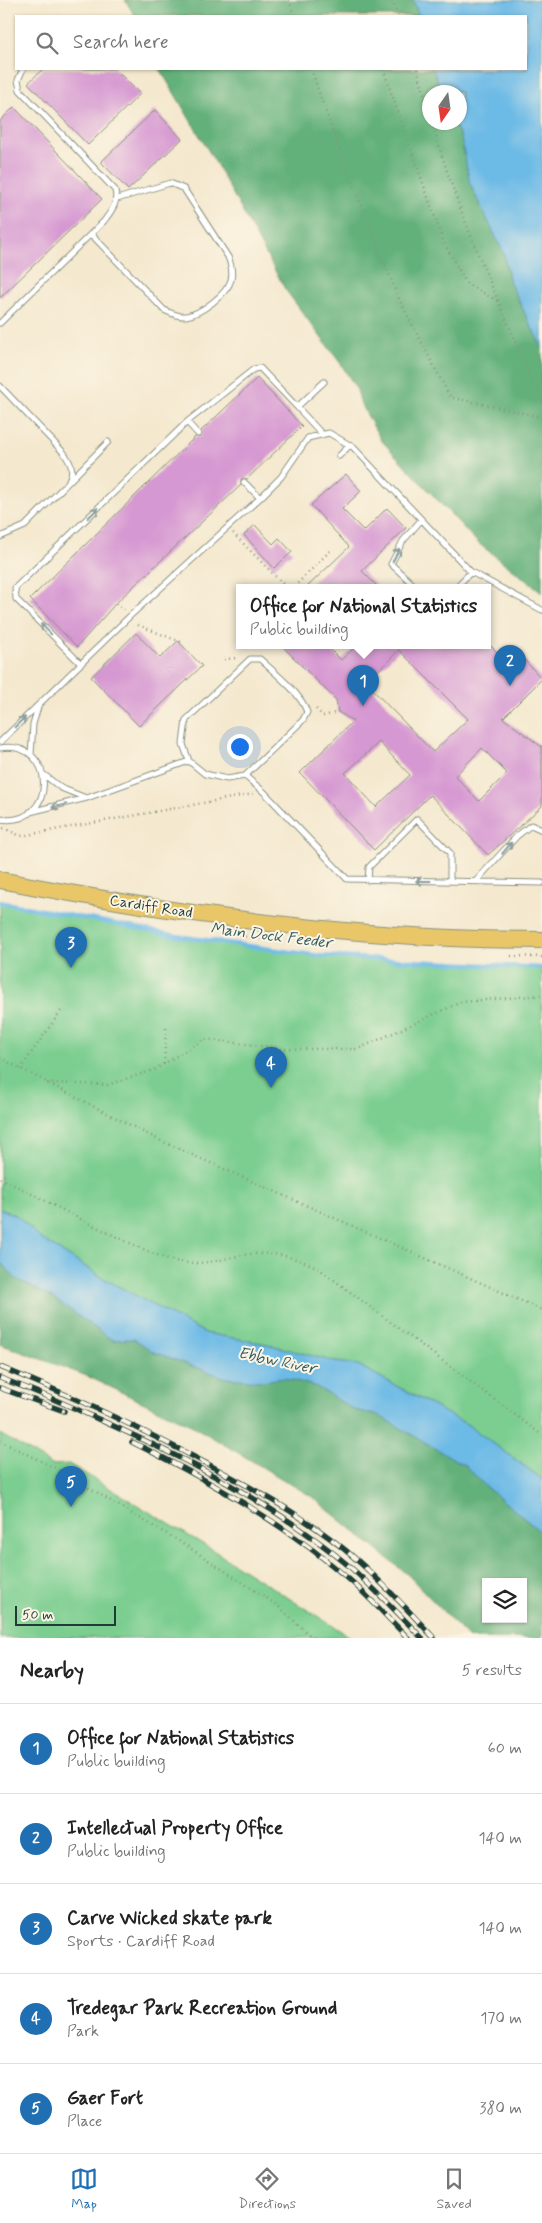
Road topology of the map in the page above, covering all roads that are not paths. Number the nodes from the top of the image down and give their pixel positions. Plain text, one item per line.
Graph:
1 (22, 70) edge
2 (117, 199) junction
3 (91, 234) junction
4 (0, 323) edge
5 (324, 382) dead end
6 (0, 386) edge
7 (297, 407) junction
8 (187, 422) junction
9 (321, 433) junction
10 (198, 434) dead end
11 (108, 442) dead end
12 (350, 445) junction
13 (340, 456) dead end
14 (244, 482) dead end
15 (66, 485) junction
16 (260, 498) junction
17 (421, 520) junction
18 (0, 537) edge
19 (471, 572) junction
20 (413, 584) edge
21 (459, 584) edge
22 (542, 610) edge
23 (81, 664) junction
24 (40, 703) junction
25 (0, 742) edge
26 (0, 748) edge
27 (31, 755) junction
28 (189, 761) junction
29 (43, 774) junction
30 (245, 776) junction
31 (86, 798) junction
32 (30, 812) junction
33 (0, 819) edge
34 (542, 830) edge
35 (0, 880) edge
36 (368, 880) junction
37 (450, 881) junction
38 (476, 881) junction
39 (542, 883) edge
40 (542, 940) edge

1 - 2 lane
2 - 3 lane
2 - 3 lane
3 - 4 lane
5 - 7 lane
6 - 15 lane
7 - 8 lane
7 - 9 lane
8 - 10 lane
23 -> 8 lane
9 - 12 lane
9 - 16 lane
11 - 15 lane
12 - 13 lane
12 - 17 lane
14 - 16 lane
15 - 18 lane
16 - 23 lane
17 - 19 lane
20 -> 17 lane
19 - 21 lane
19 - 22 lane
23 - 24 lane
25 -> 24 lane
24 - 27 lane
26 - 27 lane
27 - 29 lane
28 - 30 lane
28 - 30 lane
28 - 31 lane
29 - 31 lane
29 - 32 lane
30 - 36 lane
31 -> 32 lane
32 - 33 lane
38 -> 34 lane
35 - 40 main road, Cardiff Road
37 -> 36 lane
36 - 37 lane
37 - 38 lane
38 - 39 lane

